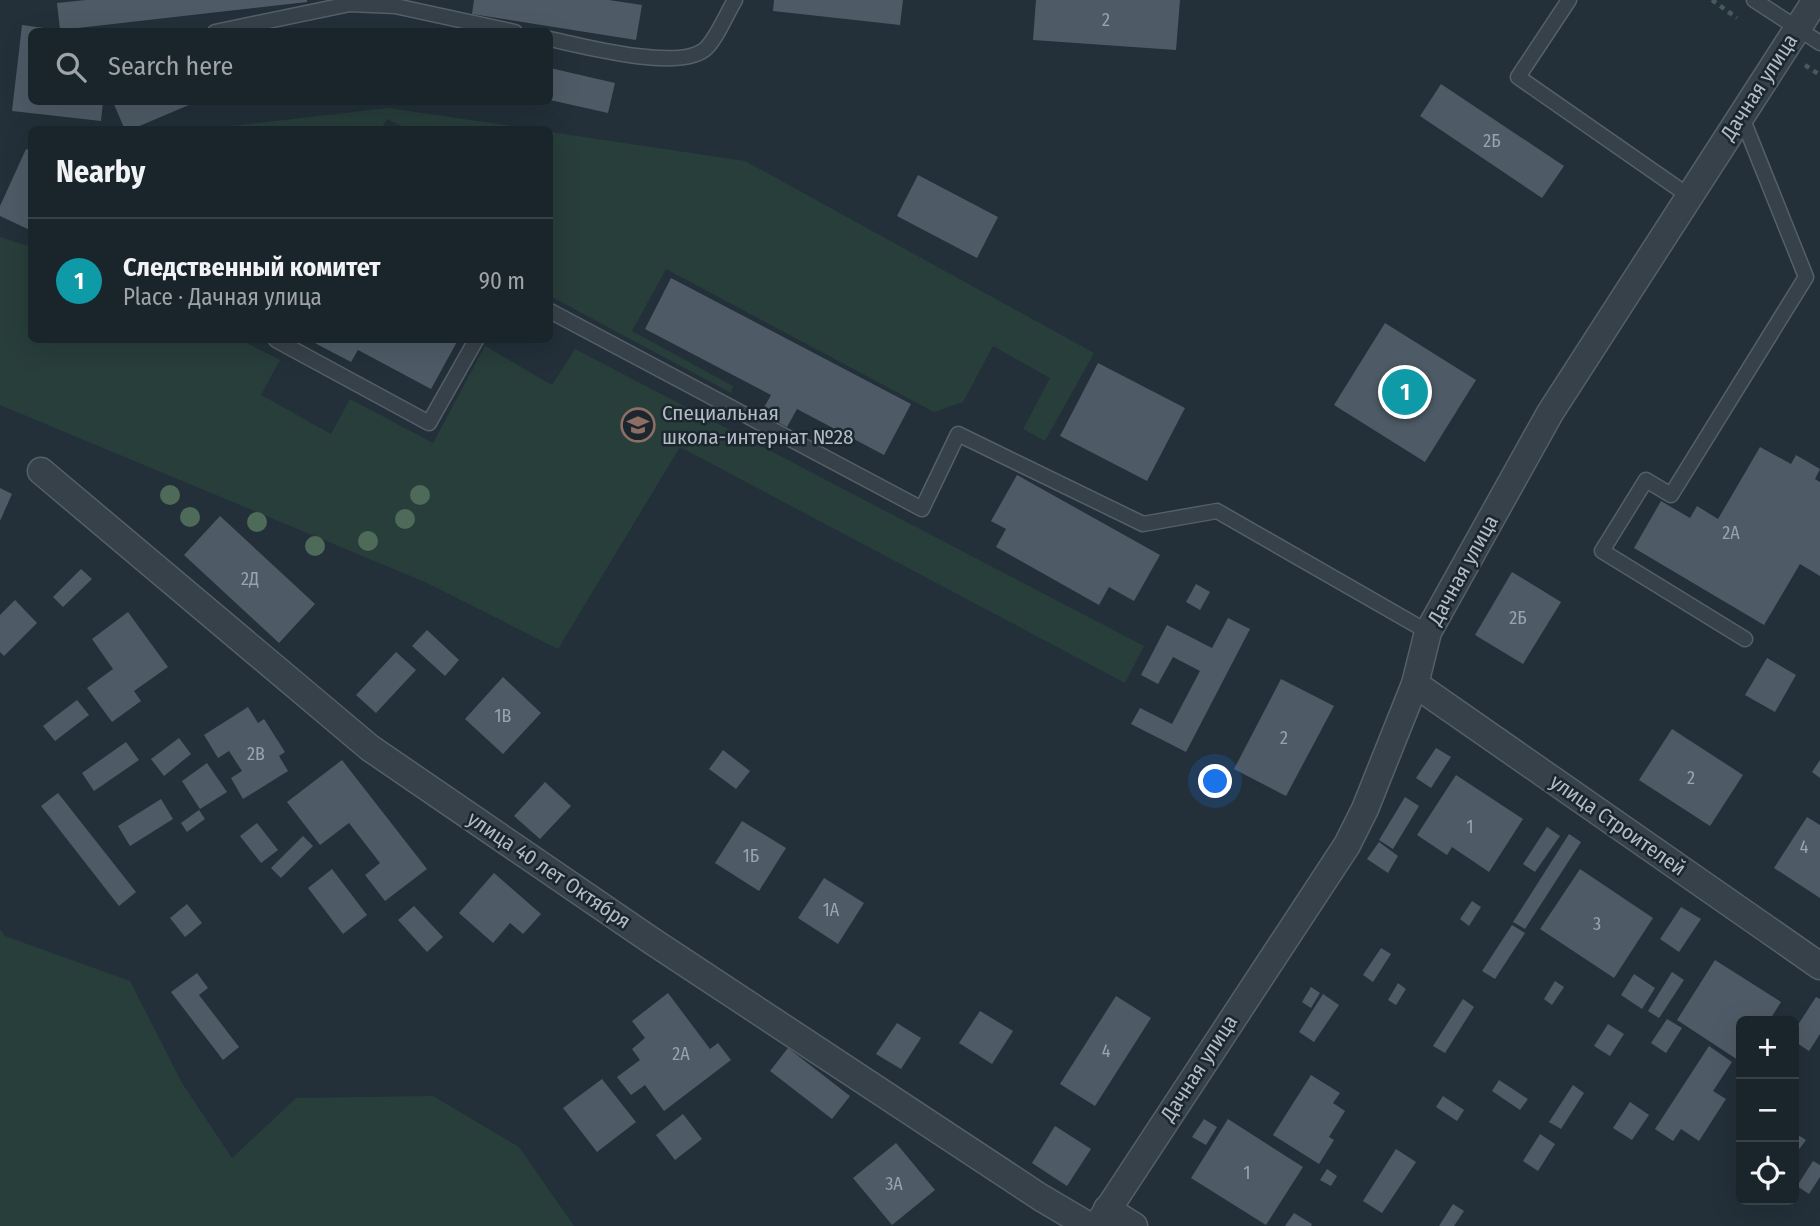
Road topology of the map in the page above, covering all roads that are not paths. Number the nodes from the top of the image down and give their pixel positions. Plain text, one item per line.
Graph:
1 (735, 0) edge
2 (1569, 0) edge
3 (1754, 0) edge
4 (1816, 0) edge
5 (234, 28) edge
6 (497, 28) edge
7 (1798, 28) junction
8 (553, 40) edge
9 (1820, 43) edge
10 (1741, 115) junction
11 (1689, 196) junction
12 (553, 313) edge
13 (282, 343) edge
14 (474, 343) edge
15 (41, 471) dead end
16 (1428, 632) junction
17 (1745, 639) dead end
18 (1415, 684) junction
19 (1820, 967) edge
20 (1098, 1220) edge
21 (1134, 1226) edge

1 - 8 lane
2 - 11 lane
3 - 7 lane
4 - 7 street, Дачная улица
5 - 6 lane
7 - 9 lane
7 - 10 street, Дачная улица
10 - 11 street, Дачная улица
10 - 17 lane
11 - 16 street, Дачная улица
12 - 16 lane
13 - 14 lane
15 - 20 street, улица 40 лет Октября
16 - 18 street, Дачная улица
18 - 19 street, улица Строителей
18 - 20 street, Дачная улица
20 - 21 street, улица 40 лет Октября

